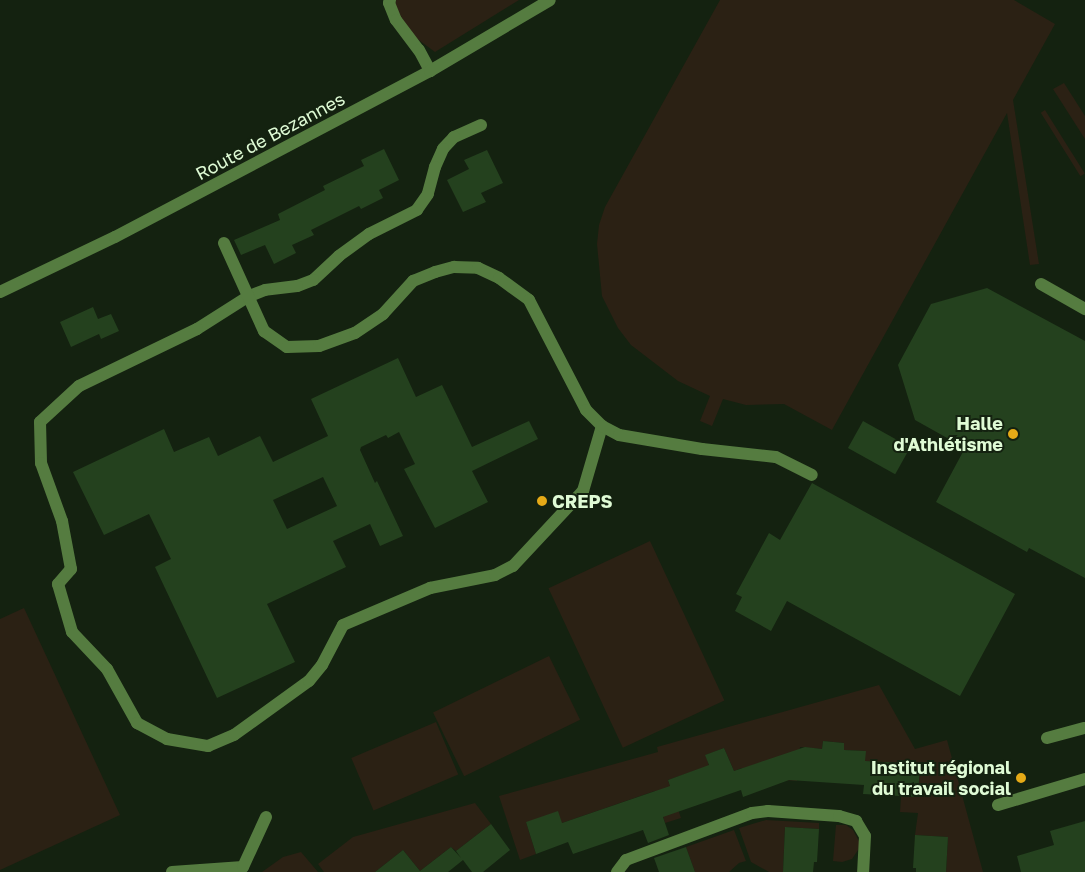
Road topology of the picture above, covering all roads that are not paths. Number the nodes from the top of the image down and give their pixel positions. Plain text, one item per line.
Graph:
1 (390, 0) edge
2 (550, 0) edge
3 (430, 70) junction
4 (481, 125) dead end
5 (224, 243) dead end
6 (1041, 284) dead end
7 (0, 292) edge
8 (249, 296) junction
9 (1085, 309) edge
10 (602, 426) junction
11 (812, 475) dead end
12 (1085, 728) edge
13 (1047, 738) dead end
14 (1085, 779) edge
15 (998, 804) dead end
16 (266, 817) dead end
17 (172, 872) edge
18 (617, 872) edge
19 (863, 872) edge

1 - 3 street
2 - 3 street, Route de Bezannes
3 - 7 street, Route de Bezannes
4 - 8 street
5 - 8 street
6 - 9 street
8 - 10 street
8 - 10 street
10 - 11 street
12 - 13 street
14 - 15 street
16 - 17 street
18 - 19 street

